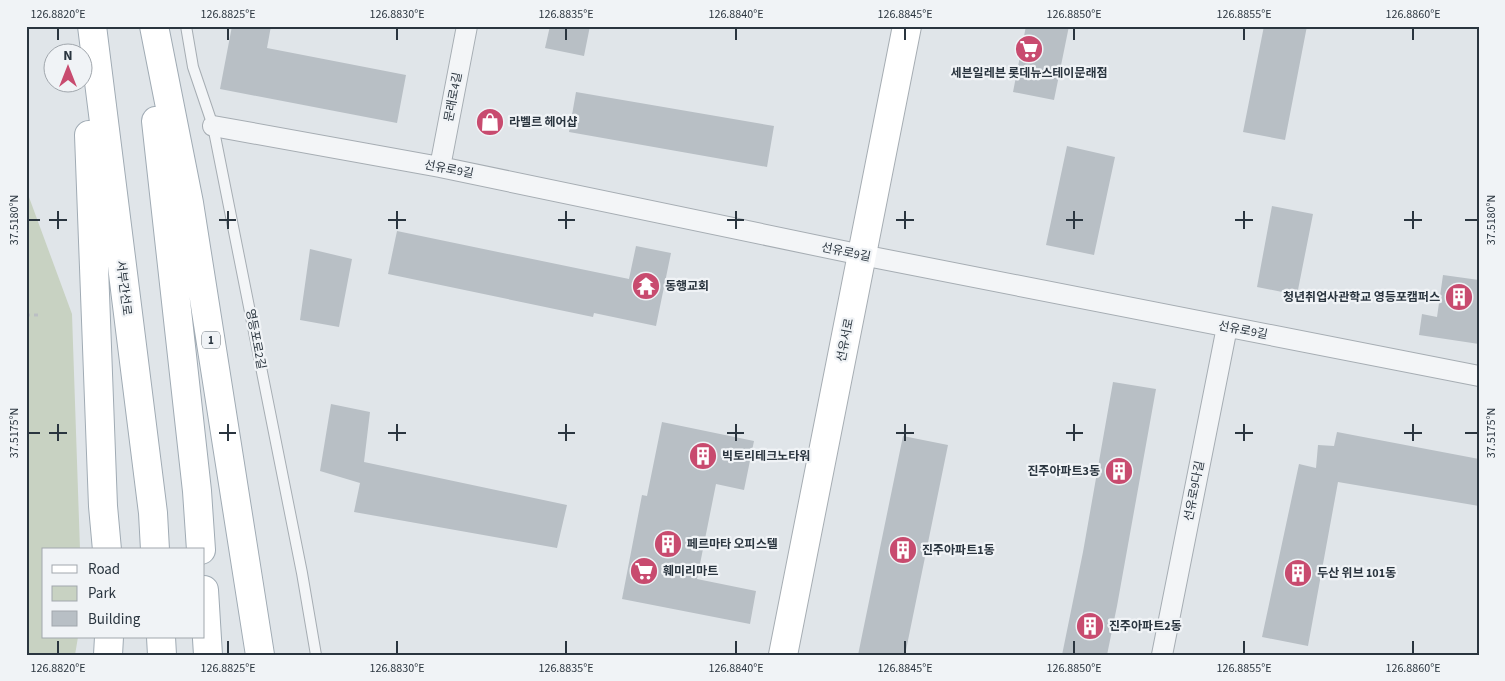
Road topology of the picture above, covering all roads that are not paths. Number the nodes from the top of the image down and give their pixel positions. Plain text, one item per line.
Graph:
1 (84, 26) edge
2 (92, 26) edge
3 (145, 26) edge
4 (154, 26) edge
5 (186, 26) edge
6 (467, 26) edge
7 (907, 26) edge
8 (213, 126) junction
9 (440, 167) junction
10 (862, 255) junction
11 (1227, 327) junction
12 (1479, 376) edge
13 (107, 548) edge
14 (155, 548) edge
15 (201, 548) edge
16 (205, 606) edge
17 (109, 638) edge
18 (161, 638) edge
19 (108, 655) edge
20 (162, 655) edge
21 (208, 655) edge
22 (260, 655) edge
23 (316, 655) edge
24 (783, 655) edge
25 (1162, 655) edge

1 - 13 main road
2 - 14 main road, 서부간선로
3 - 15 main road
4 - 22 main road, 1
5 - 8 lane, 영등포로2길
6 - 9 street, 문래로4길
7 - 10 main road, 선유서로
8 - 9 street, 선유로9길
8 - 23 lane, 영등포로2길
9 - 10 street, 선유로9길
10 - 11 street, 선유로9길
10 - 24 main road, 선유서로
11 - 12 street, 선유로9길
11 - 25 street, 선유로9다길
16 - 21 main road
17 - 19 main road
18 - 20 main road

